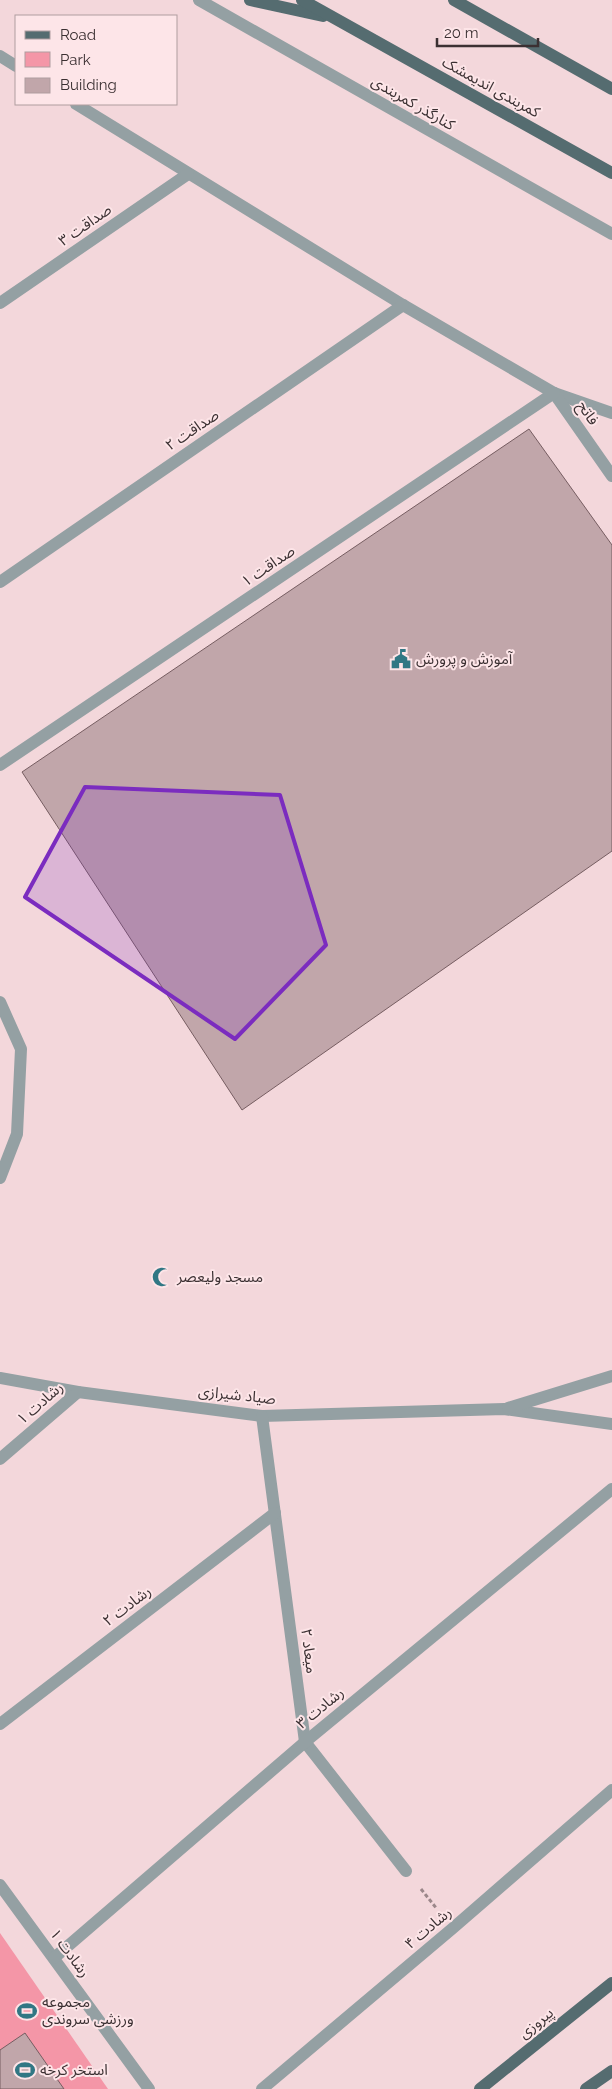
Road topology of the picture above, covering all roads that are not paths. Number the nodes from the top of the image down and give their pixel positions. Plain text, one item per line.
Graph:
1 (199, 0) edge
2 (250, 0) edge
3 (302, 0) edge
4 (454, 0) edge
5 (337, 20) junction
6 (0, 56) edge
7 (15, 65) edge
8 (612, 89) edge
9 (78, 105) edge
10 (612, 173) edge
11 (188, 174) junction
12 (612, 234) edge
13 (0, 303) edge
14 (403, 305) junction
15 (554, 393) junction
16 (612, 412) edge
17 (612, 476) edge
18 (0, 582) edge
19 (0, 765) edge
20 (0, 1002) edge
21 (0, 1178) edge
22 (612, 1376) edge
23 (0, 1378) edge
24 (78, 1392) junction
25 (504, 1409) junction
26 (262, 1416) junction
27 (612, 1424) edge
28 (0, 1459) edge
29 (612, 1489) edge
30 (275, 1513) junction
31 (0, 1724) edge
32 (305, 1742) junction
33 (612, 1790) edge
34 (406, 1871) road end
35 (0, 1885) edge
36 (54, 1958) junction
37 (612, 1983) edge
38 (612, 2071) edge
39 (149, 2089) edge
40 (262, 2089) edge
41 (480, 2089) edge
42 (586, 2089) edge

1 - 12 street, کنارگذر کمربندی
2 - 5 main road
3 - 5 main road, کمربندی اندیمشک
4 - 8 main road
5 - 10 main road, کمربندی اندیمشک
6 - 7 street
9 - 11 street
11 - 13 street, صداقت ۳
11 - 14 street
14 - 15 street
14 - 18 street, صداقت ۲
15 - 16 street
15 - 17 street, فاتح
15 - 19 street, صداقت ۱
20 - 21 street
22 - 25 street
23 - 24 street, صیاد شیرازی
24 - 26 street, صیاد شیرازی
24 - 28 street, رشادت ۱
25 - 26 street, صیاد شیرازی
25 - 27 street
26 - 30 street, میعاد ۲
29 - 32 street, رشادت ۳
30 - 31 street, رشادت ۲
30 - 32 street, میعاد ۲
32 - 34 street
32 - 36 street, رشادت ۳
33 - 40 street, رشادت ۴
35 - 36 street, رشادت ۱
36 - 39 street, رشادت ۱
37 - 41 main road, پیروزی
38 - 42 main road

